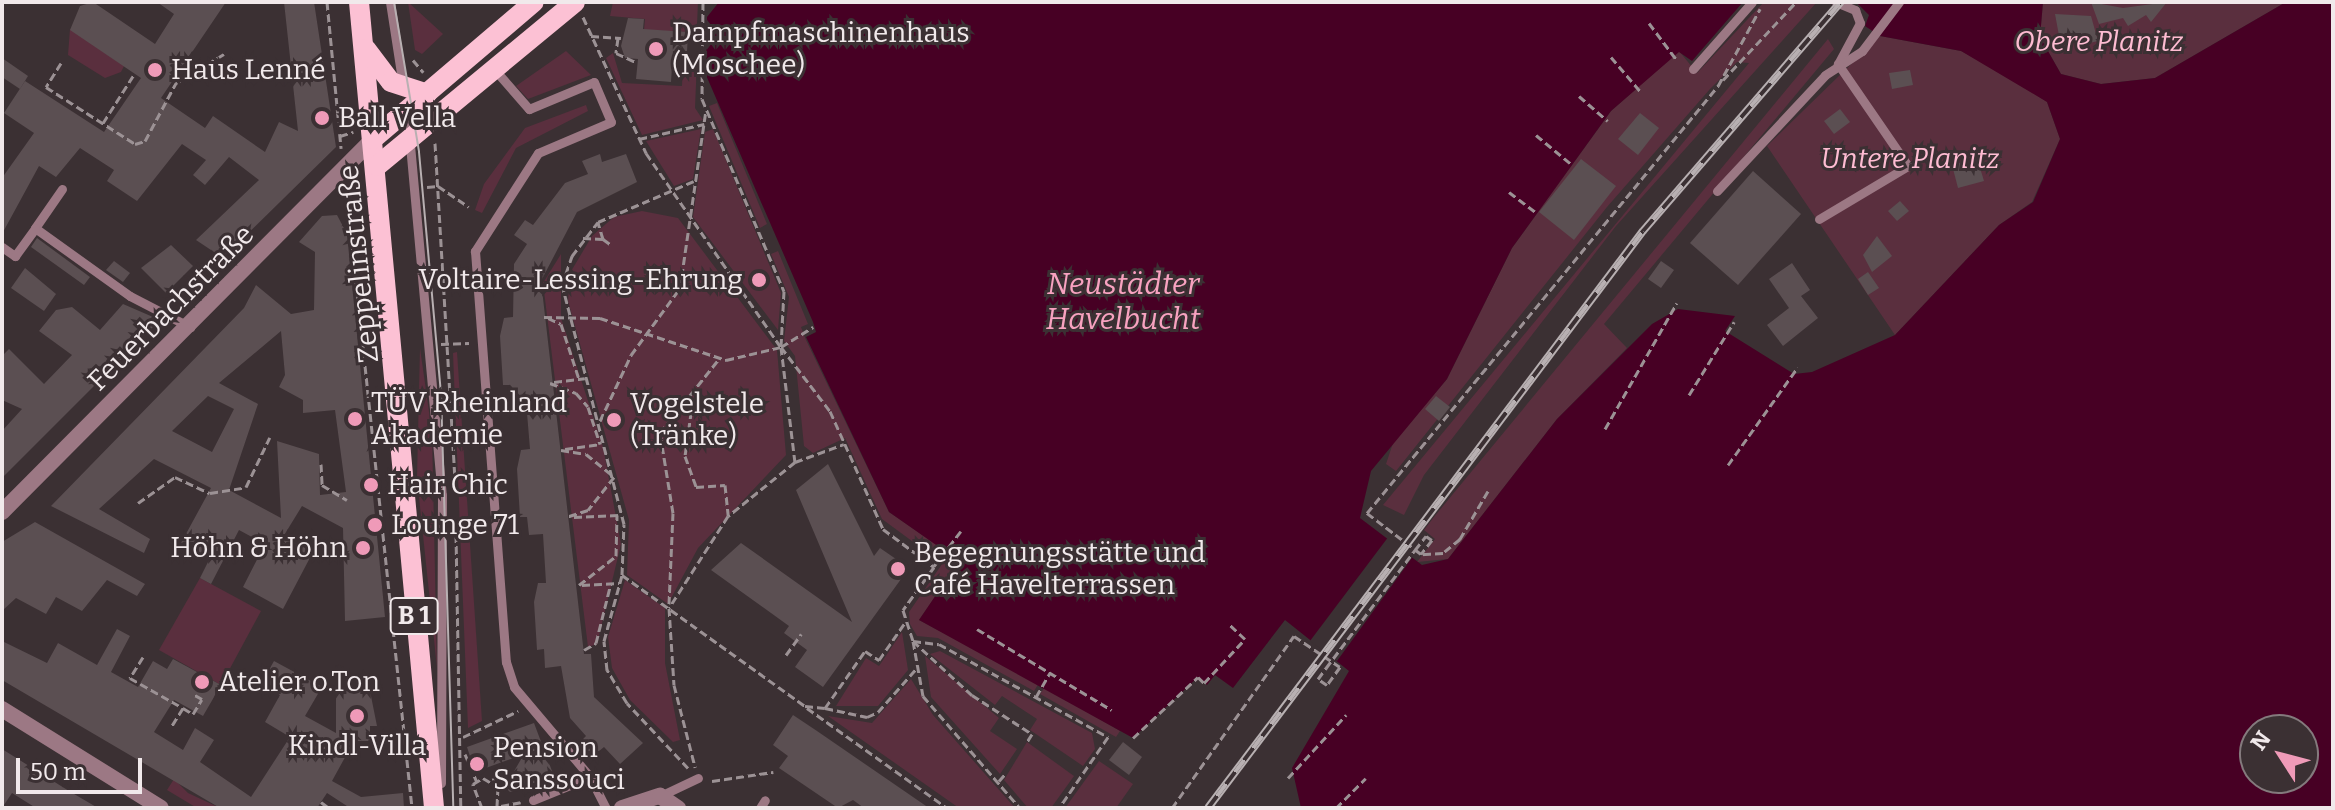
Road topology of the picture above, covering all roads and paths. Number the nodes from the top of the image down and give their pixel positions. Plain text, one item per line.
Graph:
1 (327, 2) edge
2 (359, 2) edge
3 (390, 2) edge
4 (534, 2) edge
5 (703, 2) edge
6 (1754, 2) edge
7 (1796, 2) edge
8 (1836, 2) edge
9 (1899, 2) edge
10 (578, 8) edge
11 (1649, 23) dead end
12 (591, 36) junction
13 (364, 46) junction
14 (224, 54) dead end
15 (1611, 57) dead end
16 (1676, 59) dead end
17 (61, 63) dead end
18 (637, 63) dead end
19 (1838, 64) junction
20 (208, 66) junction
21 (1693, 69) dead end
22 (495, 70) junction
23 (135, 73) dead end
24 (209, 73) dead end
25 (1718, 86) junction
26 (403, 89) junction
27 (1640, 91) dead end
28 (427, 94) junction
29 (1579, 96) dead end
30 (706, 110) junction
31 (407, 111) junction
32 (1608, 121) dead end
33 (103, 123) junction
34 (704, 124) junction
35 (1536, 135) dead end
36 (373, 139) junction
37 (412, 139) junction
38 (639, 139) junction
39 (435, 140) dead end
40 (1571, 164) dead end
41 (377, 166) junction
42 (344, 172) junction
43 (694, 181) junction
44 (438, 186) junction
45 (62, 189) dead end
46 (669, 191) junction
47 (1717, 191) dead end
48 (1509, 192) dead end
49 (438, 201) dead end
50 (469, 207) dead end
51 (1536, 212) dead end
52 (1819, 219) dead end
53 (688, 221) junction
54 (598, 222) junction
55 (35, 228) junction
56 (583, 238) junction
57 (603, 239) junction
58 (610, 244) dead end
59 (2, 247) edge
60 (1677, 303) dead end
61 (565, 314) junction
62 (1734, 322) dead end
63 (190, 327) junction
64 (813, 327) dead end
65 (648, 332) junction
66 (445, 337) dead end
67 (477, 343) junction
68 (432, 344) junction
69 (446, 344) junction
70 (781, 347) junction
71 (718, 360) junction
72 (1798, 367) dead end
73 (585, 378) junction
74 (579, 379) junction
75 (1689, 395) dead end
76 (681, 397) junction
77 (600, 422) junction
78 (1605, 429) dead end
79 (270, 437) dead end
80 (846, 443) junction
81 (600, 444) junction
82 (606, 444) junction
83 (795, 462) junction
84 (321, 464) dead end
85 (1728, 465) dead end
86 (614, 477) junction
87 (1488, 491) dead end
88 (372, 498) dead end
89 (378, 498) junction
90 (347, 500) dead end
91 (138, 503) dead end
92 (2, 512) edge
93 (620, 515) junction
94 (728, 516) junction
95 (961, 531) dead end
96 (1421, 554) junction
97 (934, 567) junction
98 (622, 575) junction
99 (611, 583) junction
100 (620, 583) junction
101 (669, 608) junction
102 (904, 624) junction
103 (1230, 625) dead end
104 (977, 629) dead end
105 (801, 634) dead end
106 (913, 641) junction
107 (584, 650) dead end
108 (786, 655) dead end
109 (143, 657) dead end
110 (917, 668) junction
111 (1050, 673) junction
112 (193, 694) dead end
113 (1035, 698) junction
114 (528, 706) junction
115 (805, 706) junction
116 (183, 708) junction
117 (825, 708) junction
118 (2, 709) edge
119 (1112, 710) dead end
120 (1346, 715) dead end
121 (171, 727) dead end
122 (462, 737) dead end
123 (1133, 738) dead end
124 (1027, 742) dead end
125 (465, 754) dead end
126 (514, 771) dead end
127 (773, 772) dead end
128 (1005, 774) dead end
129 (590, 777) junction
130 (698, 778) junction
131 (1288, 778) dead end
132 (1366, 778) dead end
133 (492, 780) junction
134 (999, 781) junction
135 (477, 782) junction
136 (660, 796) junction
137 (533, 800) joint
138 (321, 802) dead end
139 (498, 807) edge
140 (161, 808) edge
141 (329, 808) edge
142 (412, 808) edge
143 (434, 808) edge
144 (440, 808) edge
145 (482, 808) edge
146 (606, 808) edge
147 (622, 808) edge
148 (678, 808) edge
149 (947, 808) edge
150 (1020, 808) edge
151 (1059, 808) edge
152 (1172, 808) edge
153 (1336, 808) edge

1 - 42 path
2 - 13 main road, Zeppelinstraße
3 - 26 lane
4 - 28 main road
5 - 30 path
6 - 21 lane
6 - 25 path
7 - 25 path
8 - 19 lane
9 - 19 lane
10 - 12 path
10 - 22 main road
11 - 16 path
12 - 18 path
12 - 38 path
13 - 26 main road
13 - 36 main road, Zeppelinstraße
14 - 20 path
15 - 27 path
17 - 33 path
19 - 47 lane
19 - 52 lane
20 - 24 path
20 - 33 path
22 - 37 main road
22 - 67 lane
23 - 33 path
25 - 96 path
26 - 28 main road
26 - 31 lane
28 - 31 main road
29 - 32 path
30 - 34 path
30 - 70 path
31 - 36 main road
31 - 37 lane
34 - 38 path
34 - 43 path
35 - 40 path
36 - 41 main road, Zeppelinstraße / B 1
36 - 42 street, Feuerbachstraße
37 - 41 main road
37 - 68 lane
38 - 46 path
39 - 44 path
41 - 143 main road, Zeppelinstraße / B 1
42 - 63 street, Feuerbachstraße
42 - 89 path
43 - 46 path
43 - 53 path
44 - 49 path
44 - 50 path
45 - 55 lane
46 - 53 path
46 - 54 path
48 - 51 path
53 - 65 path
53 - 70 path
54 - 56 path
54 - 57 path
55 - 59 lane
55 - 63 lane
56 - 57 path
56 - 61 path
57 - 58 path
60 - 78 path
61 - 65 path
61 - 73 path
61 - 74 path
62 - 75 path
63 - 92 street, Feuerbachstraße
64 - 70 path
65 - 71 path
65 - 77 path
66 - 69 path
67 - 69 path
67 - 114 lane
68 - 69 path
68 - 144 lane
70 - 71 path
70 - 80 path
70 - 83 path
71 - 76 path
72 - 85 path
73 - 74 path
73 - 77 path
74 - 81 path
76 - 94 path
76 - 101 path
77 - 82 path
79 - 91 path
80 - 83 path
80 - 97 path
81 - 82 path
81 - 86 path
82 - 86 path
83 - 94 path
84 - 90 path
86 - 93 path
86 - 93 path
87 - 96 path
88 - 89 path
89 - 142 path
93 - 98 path
93 - 99 path
94 - 101 path
95 - 97 path
96 - 152 path, bridge
97 - 102 path
98 - 100 path
98 - 101 path
99 - 100 path
99 - 107 path
100 - 130 path
101 - 115 path
101 - 130 path
102 - 106 path
102 - 117 path
103 - 123 path
104 - 111 path
105 - 108 path
106 - 110 path
106 - 113 path
106 - 124 path
109 - 116 path
110 - 117 path
110 - 134 path
111 - 113 path
111 - 119 path
112 - 116 path
113 - 151 path
114 - 122 path
114 - 129 lane
115 - 117 path
115 - 149 path
116 - 121 path
118 - 140 street
120 - 131 path
125 - 135 path
126 - 133 path
127 - 130 path
128 - 134 path
129 - 137 lane
129 - 146 lane
130 - 136 lane
132 - 153 path
133 - 135 path
133 - 139 path
134 - 150 path
135 - 145 path
136 - 147 street
136 - 148 street
137 - 139 path
138 - 141 path

